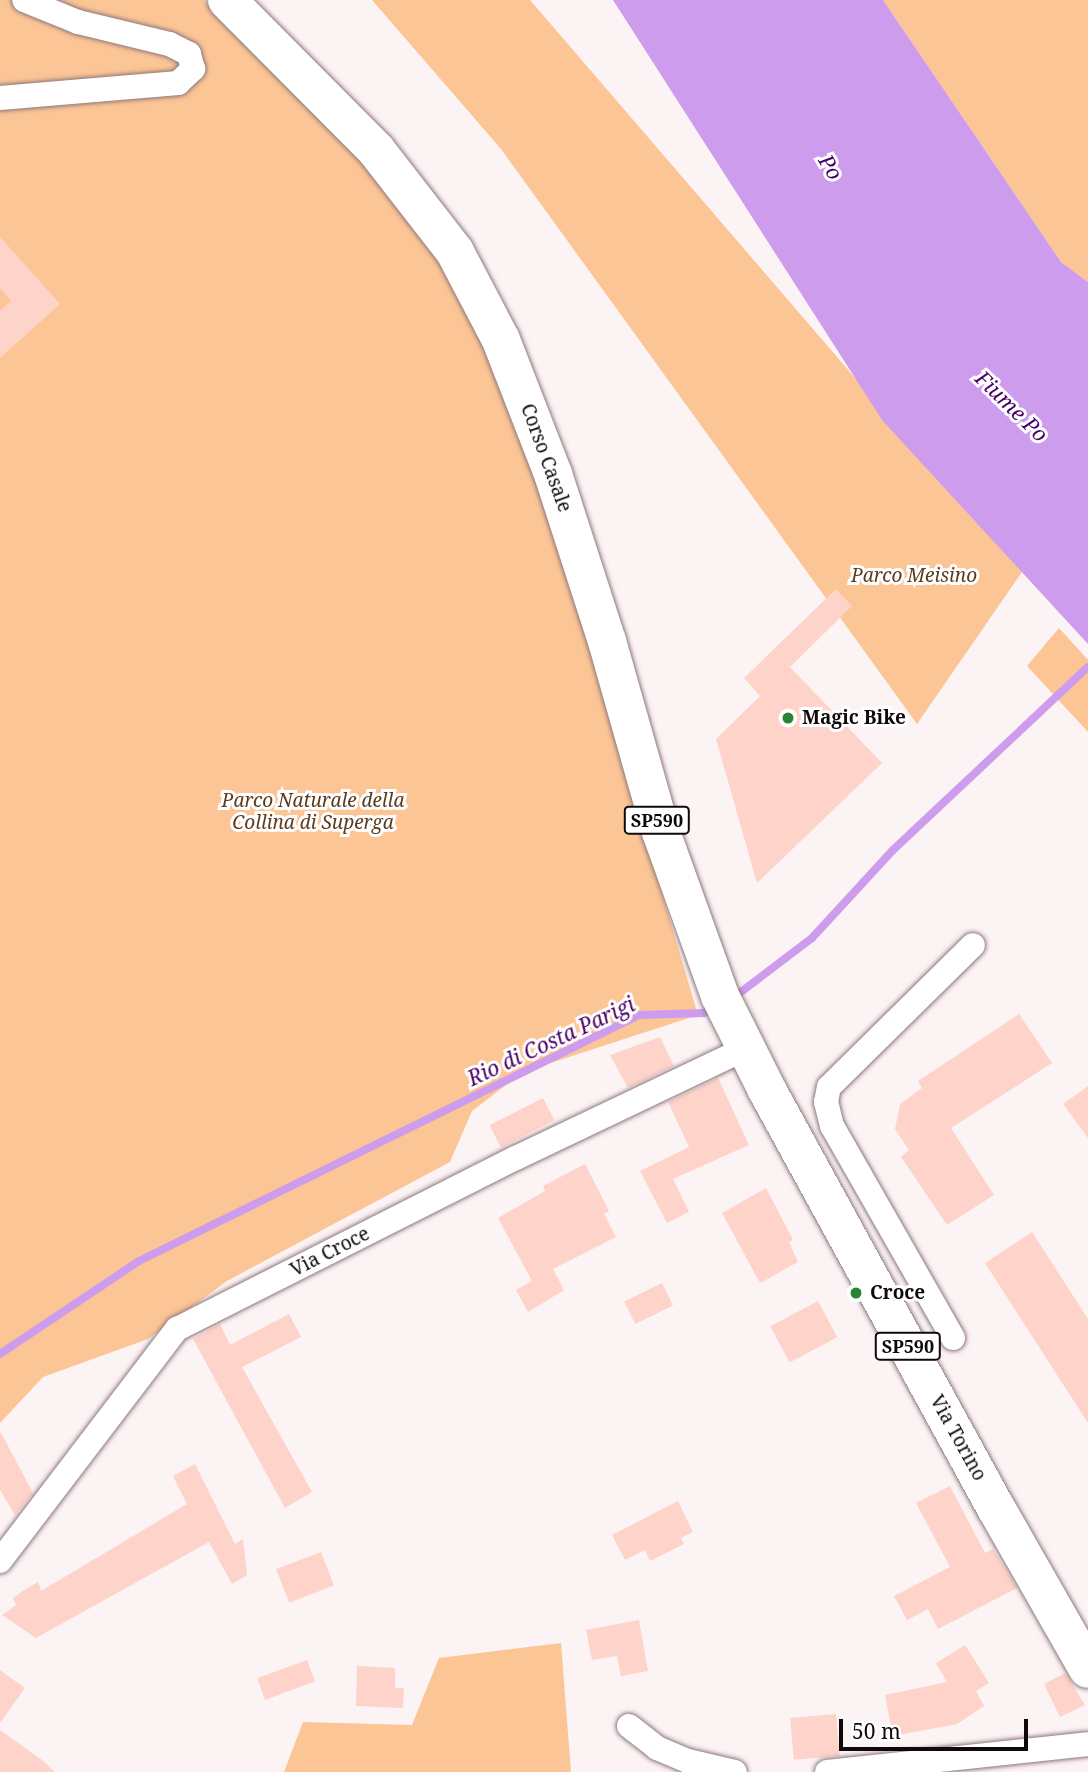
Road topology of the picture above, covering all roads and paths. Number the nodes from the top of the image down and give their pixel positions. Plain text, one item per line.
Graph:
1 (24, 0) edge
2 (227, 0) edge
3 (0, 99) edge
4 (973, 945) dead end
5 (732, 1022) junction
6 (905, 1256) junction
7 (870, 1277) junction
8 (953, 1338) dead end
9 (0, 1561) edge
10 (1088, 1669) edge
11 (629, 1726) dead end
12 (1088, 1744) edge
13 (685, 1767) edge
14 (735, 1772) edge
15 (827, 1772) edge

1 - 3 street
2 - 5 main road, Corso Casale / SP590
4 - 6 street
5 - 7 main road, Via Torino / SP590
5 - 9 street, Via Croce
6 - 7 street
6 - 8 street
7 - 10 main road, Via Torino / SP590
11 - 13 street
12 - 15 street
13 - 14 street

